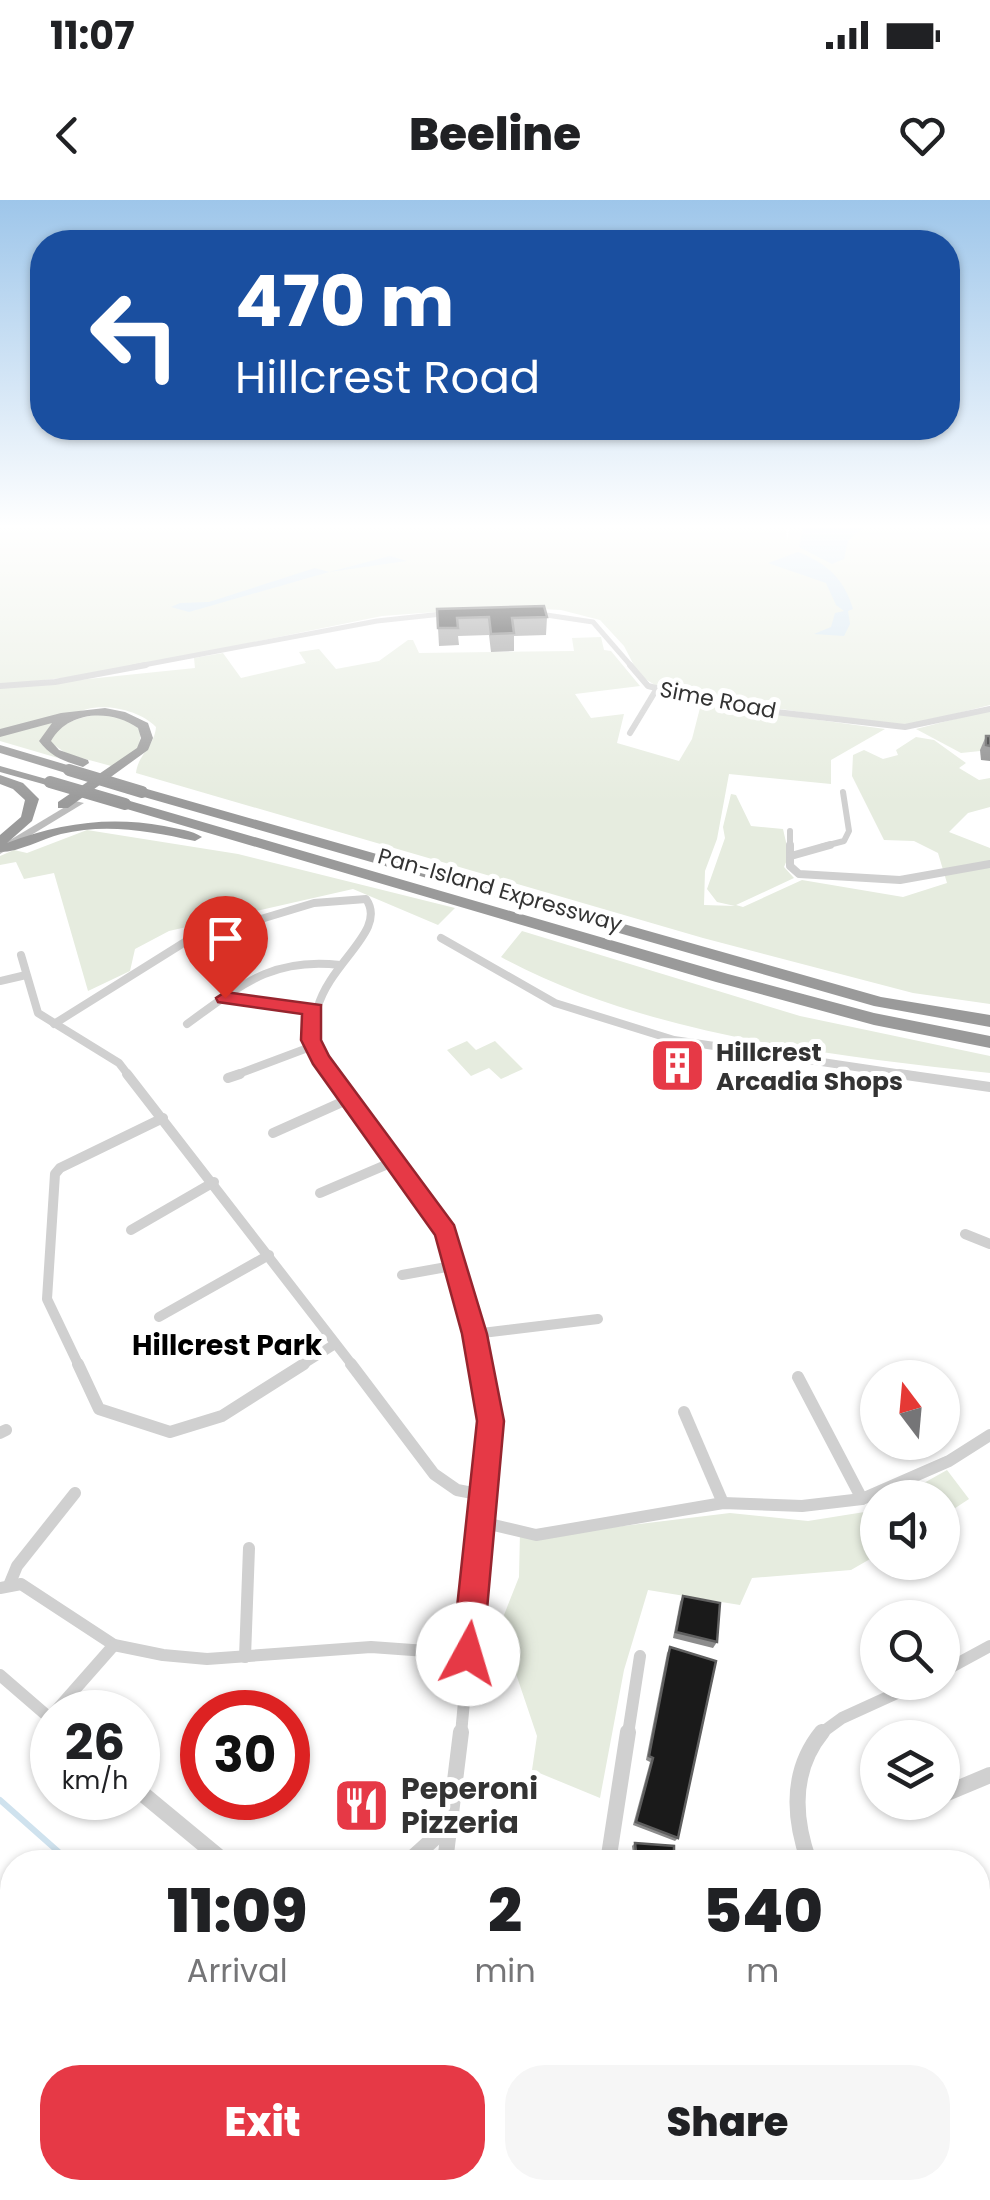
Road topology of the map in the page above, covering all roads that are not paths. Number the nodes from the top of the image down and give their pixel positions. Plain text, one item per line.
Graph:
1 (403, 617) edge
2 (561, 617) edge
3 (0, 686) edge
4 (656, 690) junction
5 (990, 709) edge
6 (0, 733) edge
7 (630, 733) dead end
8 (0, 749) edge
9 (0, 768) edge
10 (0, 779) edge
11 (146, 786) junction
12 (843, 792) dead end
13 (79, 803) junction
14 (64, 805) junction
15 (790, 831) dead end
16 (1, 847) edge
17 (791, 856) junction
18 (319, 862) junction
19 (990, 864) edge
20 (933, 876) junction
21 (900, 888) dead end
22 (441, 938) dead end
23 (21, 955) dead end
24 (340, 966) junction
25 (26, 975) junction
26 (0, 981) edge
27 (225, 998) junction
28 (314, 1010) junction
29 (990, 1021) edge
30 (54, 1024) junction
31 (187, 1024) dead end
32 (990, 1042) edge
33 (314, 1046) junction
34 (228, 1078) dead end
35 (990, 1086) edge
36 (349, 1099) junction
37 (164, 1118) junction
38 (272, 1133) dead end
39 (395, 1160) junction
40 (214, 1182) junction
41 (320, 1193) dead end
42 (130, 1230) dead end
43 (966, 1234) dead end
44 (990, 1244) edge
45 (269, 1256) junction
46 (458, 1265) junction
47 (402, 1275) dead end
48 (159, 1317) dead end
49 (598, 1319) dead end
50 (474, 1334) junction
51 (335, 1344) junction
52 (798, 1377) dead end
53 (684, 1412) dead end
54 (990, 1436) edge
55 (990, 1449) edge
56 (970, 1450) junction
57 (902, 1480) edge
58 (75, 1493) dead end
59 (860, 1494) edge
60 (483, 1495) junction
61 (860, 1498) edge
62 (723, 1503) junction
63 (480, 1522) junction
64 (249, 1548) dead end
65 (5, 1586) edge
66 (114, 1645) junction
67 (990, 1646) edge
68 (468, 1654) junction
69 (640, 1656) dead end
70 (245, 1657) junction
71 (960, 1662) edge
72 (0, 1675) edge
73 (75, 1690) edge
74 (30, 1699) edge
75 (885, 1700) edge
76 (990, 1775) edge
77 (960, 1788) edge
78 (160, 1808) edge
79 (452, 1822) junction
80 (211, 1850) edge
81 (421, 1850) edge
82 (447, 1850) edge
83 (610, 1850) edge
84 (806, 1850) edge

1 - 3 street
2 - 4 street, Sime Road
4 - 5 street, Sime Road
4 - 7 street
6 - 13 highway
8 - 11 highway, Pan-Island Expressway, bridge
9 - 18 highway, Pan-Island Expressway, bridge
10 - 16 highway
11 - 14 highway
11 - 29 highway, Pan-Island Expressway
12 - 17 street
13 - 14 main road
13 - 16 main road
14 - 16 main road
15 - 17 street
16 - 18 highway
17 - 20 street
18 - 32 highway, Pan-Island Expressway
19 - 20 street
20 - 21 street
22 - 35 street
23 - 25 street
24 - 27 street
24 - 28 street
24 - 30 street
25 - 26 street
25 - 30 street
27 - 28 street
27 - 31 street
28 - 33 street
30 - 37 street
33 - 34 street
33 - 36 street
36 - 38 street
36 - 39 street
37 - 40 street
37 - 51 street
39 - 41 street
39 - 46 street
40 - 42 street
40 - 45 street
43 - 44 street
45 - 48 street
45 - 51 street
46 - 47 street
46 - 50 street
49 - 50 street
50 - 60 street
51 - 60 street
52 - 59 street
53 - 62 street
54 - 56 street
55 - 56 street
56 - 57 street
58 - 65 street
60 - 63 street
61 - 62 street
62 - 63 street
63 - 68 street
64 - 70 street
65 - 66 street
66 - 70 street
66 - 73 street
67 - 71 street
68 - 70 street
68 - 79 street
69 - 83 street
72 - 74 street
75 - 84 street
76 - 77 street
78 - 80 street
79 - 81 street
79 - 82 street

